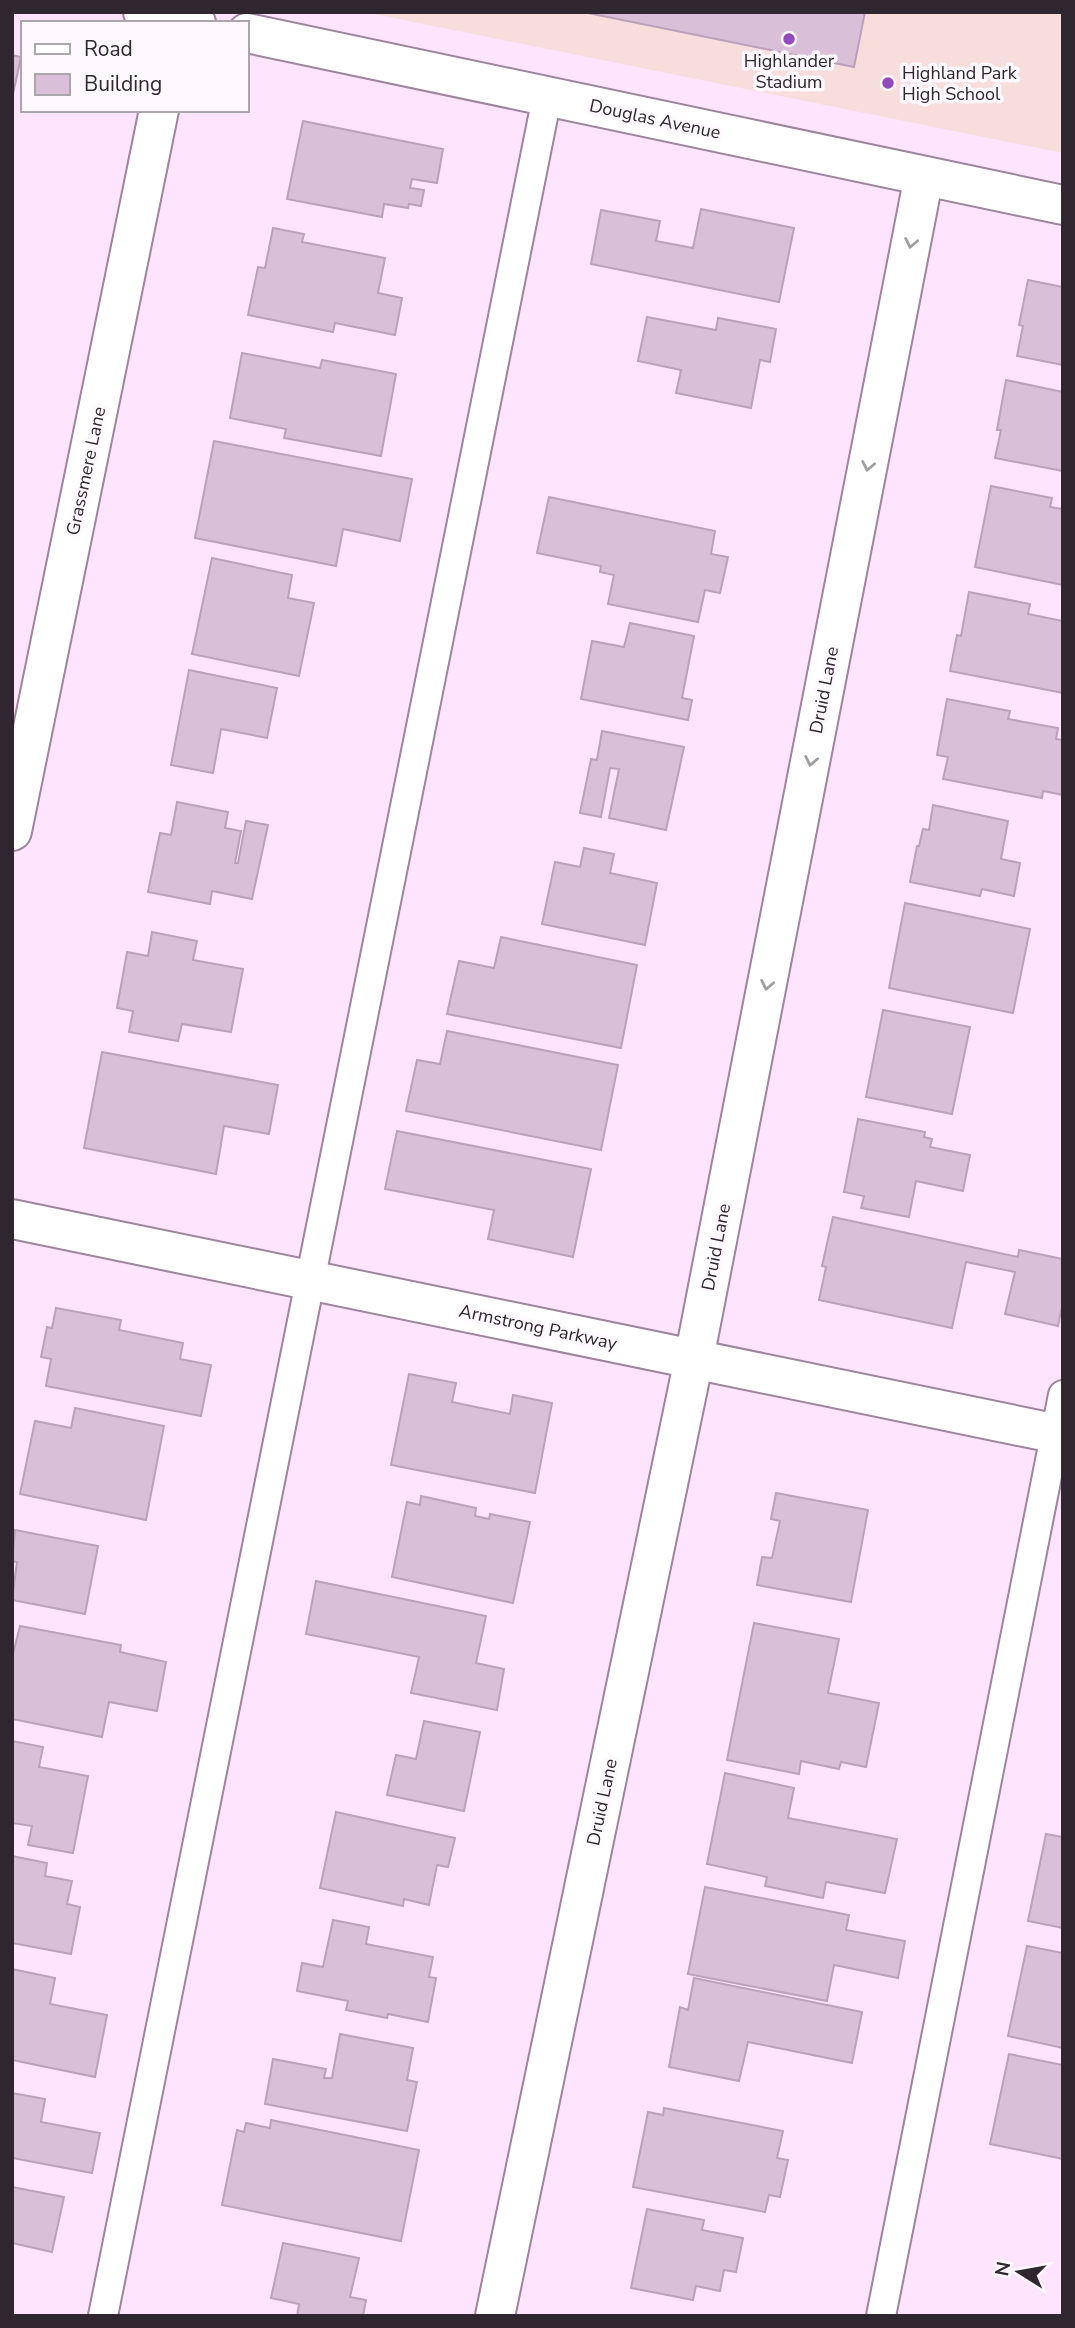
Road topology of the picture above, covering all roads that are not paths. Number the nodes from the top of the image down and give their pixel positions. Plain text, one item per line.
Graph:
1 (248, 33) edge
2 (547, 97) junction
3 (159, 112) edge
4 (925, 176) junction
5 (1063, 205) edge
6 (12, 831) edge
7 (12, 1219) edge
8 (310, 1280) junction
9 (694, 1359) junction
10 (1063, 1395) edge
11 (1059, 1434) edge
12 (103, 2316) edge
13 (495, 2316) edge
14 (881, 2316) edge

1 - 2 street, Douglas Avenue
2 - 4 street, Douglas Avenue
2 - 8 lane
3 - 6 street, Grassmere Lane
4 - 5 street, Douglas Avenue
4 -> 9 street, Druid Lane
7 - 8 street, Armstrong Parkway
8 - 9 street, Armstrong Parkway
8 - 12 lane
9 - 11 street, Armstrong Parkway
9 - 13 street, Druid Lane
10 - 11 lane
11 - 14 lane

